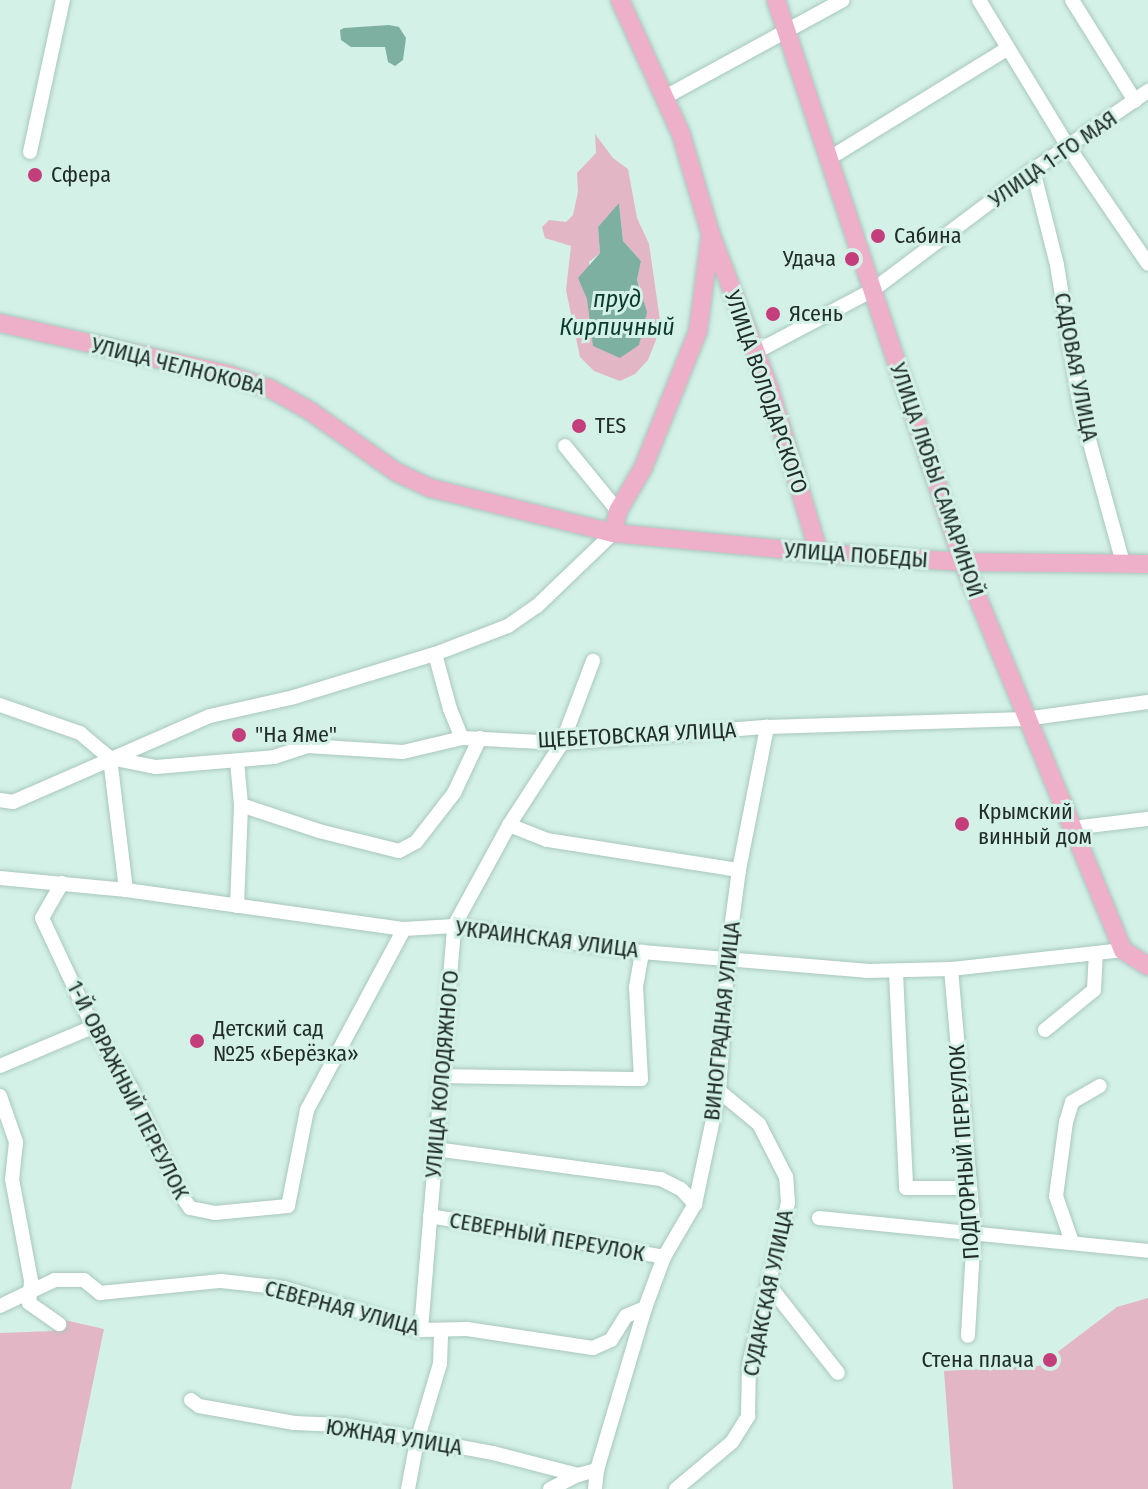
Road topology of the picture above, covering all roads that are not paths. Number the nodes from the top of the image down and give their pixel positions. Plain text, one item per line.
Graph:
1 (63, 0) edge
2 (620, 0) edge
3 (776, 0) edge
4 (843, 0) edge
5 (979, 0) edge
6 (1072, 0) edge
7 (788, 33) junction
8 (1007, 49) junction
9 (1148, 91) edge
10 (667, 96) junction
11 (1135, 101) junction
12 (1069, 148) junction
13 (30, 152) dead end
14 (828, 159) junction
15 (1033, 170) junction
16 (710, 232) junction
17 (1147, 260) edge
18 (873, 290) junction
19 (0, 323) edge
20 (754, 353) junction
21 (565, 446) dead end
22 (618, 511) junction
23 (613, 533) junction
24 (819, 553) junction
25 (963, 562) junction
26 (1123, 563) junction
27 (1148, 564) edge
28 (435, 654) junction
29 (593, 661) dead end
30 (1148, 702) edge
31 (0, 705) edge
32 (1025, 719) junction
33 (767, 727) junction
34 (462, 738) junction
35 (480, 738) junction
36 (562, 743) junction
37 (110, 758) junction
38 (237, 761) junction
39 (0, 800) edge
40 (241, 805) junction
41 (1148, 819) edge
42 (509, 825) junction
43 (1072, 828) junction
44 (739, 870) junction
45 (0, 878) edge
46 (62, 883) junction
47 (126, 890) junction
48 (237, 906) junction
49 (454, 926) junction
50 (404, 929) junction
51 (1123, 950) junction
52 (642, 952) junction
53 (1096, 953) junction
54 (727, 957) junction
55 (1148, 966) edge
56 (951, 969) junction
57 (896, 973) junction
58 (93, 1027) junction
59 (1045, 1030) dead end
60 (0, 1066) edge
61 (442, 1076) junction
62 (1100, 1086) dead end
63 (719, 1091) junction
64 (0, 1096) edge
65 (435, 1149) junction
66 (970, 1188) junction
67 (695, 1204) junction
68 (430, 1216) junction
69 (819, 1218) dead end
70 (974, 1231) junction
71 (1072, 1242) junction
72 (1148, 1251) edge
73 (664, 1257) junction
74 (768, 1284) junction
75 (29, 1294) junction
76 (0, 1306) edge
77 (645, 1308) junction
78 (59, 1324) dead end
79 (421, 1330) junction
80 (441, 1331) junction
81 (968, 1336) dead end
82 (838, 1373) dead end
83 (191, 1400) dead end
84 (417, 1441) junction
85 (597, 1470) junction
86 (578, 1475) junction
87 (408, 1489) edge
88 (550, 1489) edge
89 (595, 1489) edge
90 (676, 1489) edge

1 - 13 street
2 - 10 main road, УЛИЦА ВОЛОДАРСКОГО
3 - 7 main road, УЛИЦА ЛЮБЫ САМАРИНОЙ
4 - 7 street
5 - 8 street
6 - 11 street
7 - 10 street
7 - 14 main road, УЛИЦА ЛЮБЫ САМАРИНОЙ
8 - 12 street
8 - 14 street
9 - 11 street, УЛИЦА 1-ГО МАЯ
10 - 16 main road, УЛИЦА ВОЛОДАРСКОГО
11 - 12 street, УЛИЦА 1-ГО МАЯ
12 - 15 street, УЛИЦА 1-ГО МАЯ
12 - 17 street
14 - 18 main road, УЛИЦА ЛЮБЫ САМАРИНОЙ
15 - 18 street, УЛИЦА 1-ГО МАЯ
15 - 26 street, САДОВАЯ УЛИЦА
16 - 20 main road, УЛИЦА ВОЛОДАРСКОГО
16 - 22 main road, УЛИЦА ВОЛОДАРСКОГО
18 - 20 street, УЛИЦА 1-ГО МАЯ
18 - 25 main road, УЛИЦА ЛЮБЫ САМАРИНОЙ
19 - 23 main road, УЛИЦА ЧЕЛНОКОВА
20 - 24 main road, УЛИЦА ВОЛОДАРСКОГО
21 - 22 street
22 - 23 main road, УЛИЦА ВОЛОДАРСКОГО
23 - 24 main road, УЛИЦА ПОБЕДЫ
23 - 28 street
24 - 25 main road, УЛИЦА ПОБЕДЫ
25 - 26 main road, УЛИЦА ПОБЕДЫ
25 - 32 main road, УЛИЦА ЛЮБЫ САМАРИНОЙ
26 - 27 main road, УЛИЦА ПОБЕДЫ
28 - 34 street
28 - 37 street
29 - 36 street, УЛИЦА КОЛОДЯЖНОГО
30 - 32 street, ЩЕБЕТОВСКАЯ УЛИЦА
31 - 37 street, ЩЕБЕТОВСКАЯ УЛИЦА
32 - 33 street, ЩЕБЕТОВСКАЯ УЛИЦА
32 - 43 main road, УЛИЦА ЛЮБЫ САМАРИНОЙ
33 - 36 street, ЩЕБЕТОВСКАЯ УЛИЦА
33 - 44 street, ВИНОГРАДНАЯ УЛИЦА
34 - 35 street, ЩЕБЕТОВСКАЯ УЛИЦА
34 - 38 street, ЩЕБЕТОВСКАЯ УЛИЦА
35 - 36 street, ЩЕБЕТОВСКАЯ УЛИЦА
35 - 40 street
36 - 42 street, УЛИЦА КОЛОДЯЖНОГО
37 - 38 street, ЩЕБЕТОВСКАЯ УЛИЦА
37 - 39 street
37 - 47 street
38 - 40 street
40 - 48 street
41 - 43 street
42 - 44 street
42 - 49 street, УЛИЦА КОЛОДЯЖНОГО
43 - 51 main road, УЛИЦА ЛЮБЫ САМАРИНОЙ
44 - 54 street, ВИНОГРАДНАЯ УЛИЦА
45 - 46 street, УКРАИНСКАЯ УЛИЦА
46 - 47 street, УКРАИНСКАЯ УЛИЦА
46 - 58 street, 1-Й ОВРАЖНЫЙ ПЕРЕУЛОК
47 - 48 street, УКРАИНСКАЯ УЛИЦА
48 - 50 street, УКРАИНСКАЯ УЛИЦА
49 - 50 street, УКРАИНСКАЯ УЛИЦА
49 - 52 street, УКРАИНСКАЯ УЛИЦА
49 - 61 street, УЛИЦА КОЛОДЯЖНОГО
50 - 58 street, 1-Й ОВРАЖНЫЙ ПЕРЕУЛОК
51 - 53 street, УКРАИНСКАЯ УЛИЦА
51 - 55 main road
52 - 54 street, УКРАИНСКАЯ УЛИЦА
52 - 61 street
53 - 56 street, УКРАИНСКАЯ УЛИЦА
53 - 59 street
54 - 57 street, УКРАИНСКАЯ УЛИЦА
54 - 63 street, ВИНОГРАДНАЯ УЛИЦА
56 - 57 street, УКРАИНСКАЯ УЛИЦА
56 - 66 street, ПОДГОРНЫЙ ПЕРЕУЛОК
57 - 66 street
58 - 60 street
61 - 65 street, УЛИЦА КОЛОДЯЖНОГО
62 - 71 street
63 - 67 street, ВИНОГРАДНАЯ УЛИЦА
63 - 74 street, СУДАКСКАЯ УЛИЦА
64 - 75 street
65 - 67 street
65 - 68 street, УЛИЦА КОЛОДЯЖНОГО
66 - 70 street, ПОДГОРНЫЙ ПЕРЕУЛОК
67 - 73 street, ВИНОГРАДНАЯ УЛИЦА
68 - 73 street, СЕВЕРНЫЙ ПЕРЕУЛОК
68 - 79 street, УЛИЦА КОЛОДЯЖНОГО
69 - 70 street
70 - 71 street
70 - 81 street, ПОДГОРНЫЙ ПЕРЕУЛОК
71 - 72 street
73 - 77 street, ВИНОГРАДНАЯ УЛИЦА
74 - 82 street
74 - 90 street, СУДАКСКАЯ УЛИЦА
75 - 76 street, СЕВЕРНАЯ УЛИЦА
75 - 78 street
75 - 79 street, СЕВЕРНАЯ УЛИЦА
77 - 80 street, СЕВЕРНАЯ УЛИЦА
77 - 85 street, ВИНОГРАДНАЯ УЛИЦА
79 - 80 street, СЕВЕРНАЯ УЛИЦА
80 - 84 street
83 - 84 street, ЮЖНАЯ УЛИЦА
84 - 86 street, ЮЖНАЯ УЛИЦА
84 - 87 street
85 - 86 street, ЮЖНАЯ УЛИЦА
85 - 89 street, ВИНОГРАДНАЯ УЛИЦА
86 - 88 street

